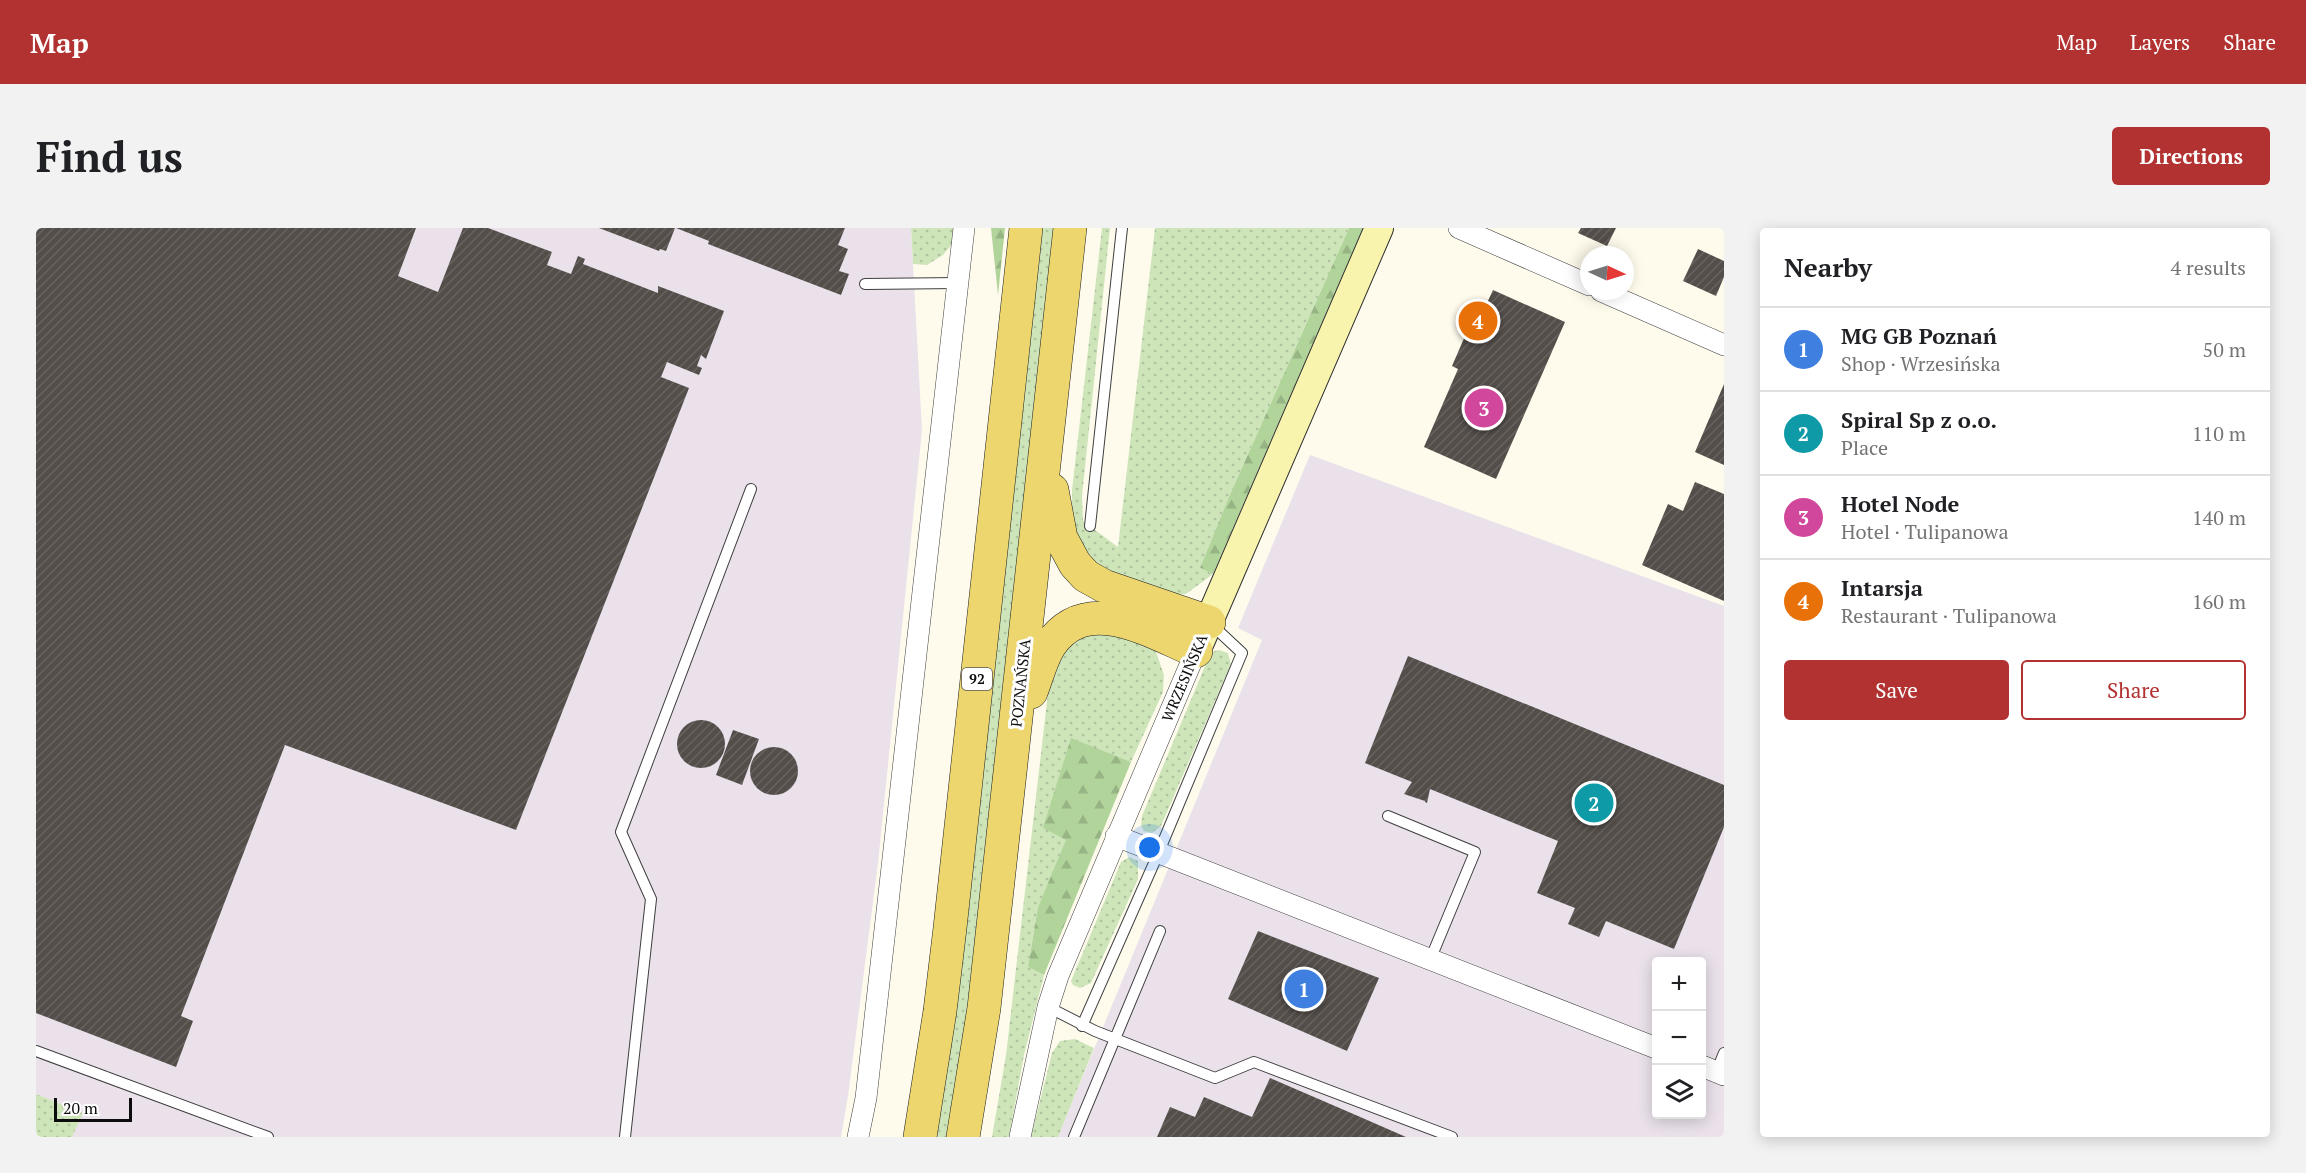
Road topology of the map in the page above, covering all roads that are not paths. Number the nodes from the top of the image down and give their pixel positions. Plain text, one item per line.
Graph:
1 (964, 228) edge
2 (1026, 228) edge
3 (1070, 228) edge
4 (1122, 228) edge
5 (1379, 228) edge
6 (1459, 228) edge
7 (1580, 281) edge
8 (958, 283) junction
9 (865, 284) dead end
10 (1622, 300) edge
11 (1724, 345) edge
12 (1046, 456) junction
13 (751, 489) dead end
14 (1090, 526) dead end
15 (1209, 622) junction
16 (1196, 651) junction
17 (1015, 736) junction
18 (1388, 816) dead end
19 (1116, 837) junction
20 (1158, 854) junction
21 (1160, 931) dead end
22 (1430, 960) junction
23 (1048, 1007) junction
24 (1082, 1026) junction
25 (1115, 1039) junction
26 (1652, 1046) edge
27 (36, 1051) edge
28 (268, 1137) edge
29 (625, 1137) edge
30 (858, 1137) edge
31 (920, 1137) edge
32 (963, 1137) edge
33 (1020, 1137) edge
34 (1074, 1137) edge
35 (1452, 1137) edge

1 - 8 street
2 - 31 main road, 92
3 - 12 main road, POZNAŃSKA
4 - 14 lane
5 - 15 street, WRZESIŃSKA
6 - 7 street
8 - 9 lane
8 - 30 street
10 - 11 street
12 - 15 main road
12 - 17 main road, POZNAŃSKA
13 - 29 lane
15 - 16 street, WRZESIŃSKA
15 - 20 lane
16 - 17 main road
16 - 19 street, WRZESIŃSKA
17 - 32 main road, POZNAŃSKA
18 - 22 lane
19 - 20 street
19 - 23 street, WRZESIŃSKA
20 - 22 street
20 - 24 lane
21 - 25 lane
22 - 26 street
23 - 24 lane
23 - 33 street, WRZESIŃSKA
24 - 25 lane
25 - 34 lane
25 - 35 lane
27 - 28 lane

